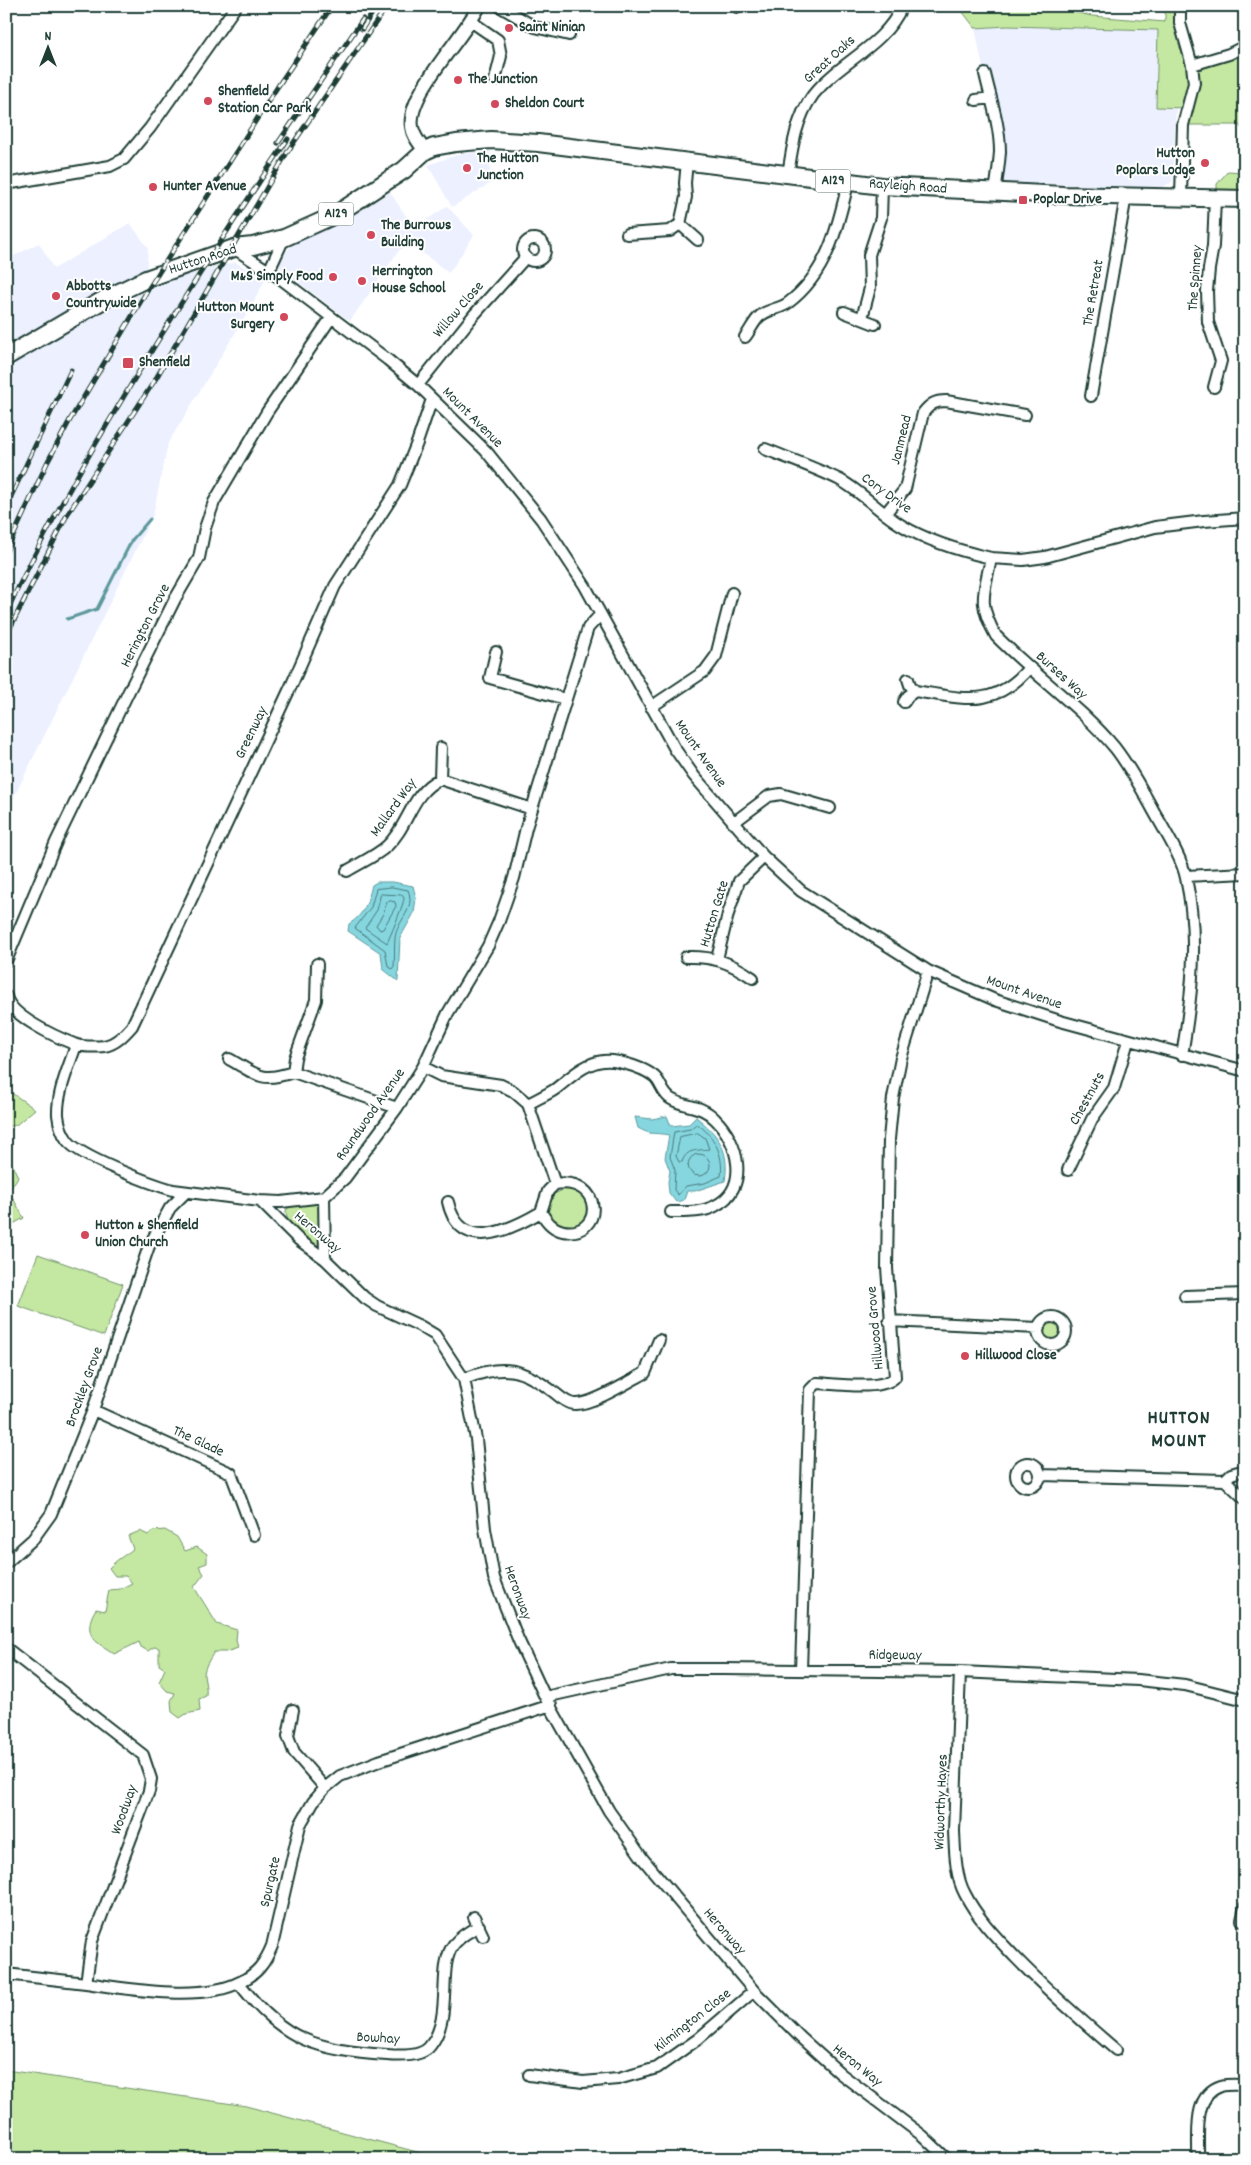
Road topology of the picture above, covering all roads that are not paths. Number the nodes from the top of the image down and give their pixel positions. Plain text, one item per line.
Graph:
1 (236, 6) edge
2 (479, 6) edge
3 (499, 6) edge
4 (902, 6) edge
5 (1180, 6) edge
6 (472, 22) junction
7 (569, 35) dead end
8 (1245, 46) edge
9 (1192, 64) junction
10 (985, 74) dead end
11 (495, 80) dead end
12 (991, 98) junction
13 (976, 100) dead end
14 (425, 152) junction
15 (687, 161) junction
16 (788, 175) junction
17 (848, 183) junction
18 (6, 184) edge
19 (882, 186) junction
20 (995, 192) junction
21 (1126, 196) junction
22 (1181, 197) junction
23 (1215, 198) junction
24 (1245, 199) edge
25 (680, 224) junction
26 (627, 234) dead end
27 (284, 238) junction
28 (698, 240) dead end
29 (234, 248) junction
30 (526, 257) dead end
31 (269, 271) junction
32 (844, 312) dead end
33 (331, 318) junction
34 (862, 318) junction
35 (875, 324) dead end
36 (745, 337) dead end
37 (6, 357) edge
38 (418, 385) junction
39 (1214, 387) dead end
40 (1091, 396) dead end
41 (432, 399) junction
42 (1025, 415) dead end
43 (765, 450) dead end
44 (885, 514) junction
45 (1245, 518) edge
46 (991, 558) junction
47 (732, 593) dead end
48 (600, 615) junction
49 (496, 652) dead end
50 (1029, 668) junction
51 (908, 679) dead end
52 (915, 691) junction
53 (565, 700) junction
54 (904, 702) dead end
55 (651, 707) junction
56 (441, 748) dead end
57 (440, 779) junction
58 (830, 808) dead end
59 (532, 809) junction
60 (733, 823) junction
61 (764, 858) junction
62 (347, 871) dead end
63 (1245, 873) edge
64 (1186, 876) junction
65 (686, 957) dead end
66 (717, 959) junction
67 (6, 961) edge
68 (317, 964) dead end
69 (928, 971) junction
70 (753, 978) dead end
71 (6, 996) edge
72 (1128, 1041) junction
73 (76, 1045) junction
74 (1182, 1055) junction
75 (229, 1059) dead end
76 (423, 1067) junction
77 (1245, 1071) edge
78 (293, 1072) junction
79 (528, 1104) junction
80 (397, 1108) junction
81 (1068, 1170) dead end
82 (555, 1184) junction
83 (160, 1187) junction
84 (186, 1192) junction
85 (324, 1197) junction
86 (260, 1201) junction
87 (448, 1202) dead end
88 (170, 1208) junction
89 (541, 1212) junction
90 (671, 1212) dead end
91 (325, 1259) junction
92 (1245, 1294) edge
93 (1186, 1296) dead end
94 (890, 1321) junction
95 (1039, 1328) dead end
96 (658, 1340) dead end
97 (464, 1379) junction
98 (93, 1410) junction
99 (1245, 1470) edge
100 (1041, 1475) dead end
101 (1225, 1480) junction
102 (1245, 1499) edge
103 (254, 1535) dead end
104 (6, 1563) edge
105 (6, 1648) edge
106 (801, 1670) junction
107 (960, 1672) junction
108 (1245, 1700) edge
109 (548, 1701) junction
110 (293, 1710) dead end
111 (325, 1788) junction
112 (1245, 1907) edge
113 (1242, 1920) dead end
114 (483, 1936) dead end
115 (6, 1974) edge
116 (239, 1983) junction
117 (86, 1984) junction
118 (754, 1991) junction
119 (1116, 2050) dead end
120 (529, 2075) dead end
121 (1245, 2085) edge
122 (947, 2159) edge
123 (1198, 2159) edge

1 - 18 street
2 - 6 street
3 - 7 street
4 - 16 street, Great Oaks
5 - 9 street
6 - 11 street
6 - 14 street
8 - 9 street
9 - 22 street
10 - 12 street
12 - 13 street
12 - 20 street
14 - 15 main road, Rayleigh Road / A129
14 - 27 main road, Hutton Road / A129
15 - 16 main road, Rayleigh Road / A129
15 - 25 street
16 - 17 main road, Rayleigh Road / A129
17 - 19 main road, Rayleigh Road / A129
17 - 36 street
19 - 20 main road, Rayleigh Road / A129
19 - 34 street
20 - 21 main road, Rayleigh Road / A129
21 - 22 main road, Rayleigh Road / A129
21 - 40 street, The Retreat
22 - 23 main road, Rayleigh Road / A129
23 - 24 main road, Rayleigh Road / A129
23 - 39 street, The Spinney
25 - 26 street
25 - 28 street
27 - 29 main road, Hutton Road / A129
27 - 31 street
29 - 31 street, Mount Avenue
29 - 37 main road, Hutton Road / A129
30 - 38 street, Willow Close
31 - 33 street, Mount Avenue
32 - 34 street
33 - 38 street, Mount Avenue
33 - 67 street, Herington Grove
34 - 35 street
38 - 41 street, Mount Avenue
41 - 48 street, Mount Avenue
41 - 73 street, Greenway
42 - 44 street, Janmead
43 - 44 street, Cory Drive
44 - 46 street, Cory Drive
45 - 46 street
46 - 50 street, Burses Way
47 - 55 street
48 - 53 street, Roundwood Avenue
48 - 55 street, Mount Avenue
49 - 53 street
50 - 52 street
50 - 64 street, Burses Way
51 - 52 street
52 - 54 street
53 - 59 street, Roundwood Avenue
55 - 60 street, Mount Avenue
56 - 57 street, Mallard Way
57 - 59 street, Mallard Way
57 - 62 street, Mallard Way
58 - 60 street
59 - 76 street, Roundwood Avenue
60 - 61 street, Mount Avenue
61 - 66 street, Hutton Gate
61 - 69 street, Mount Avenue
63 - 64 street
64 - 74 street, Burses Way
65 - 66 street, Hutton Gate
66 - 70 street, Hutton Gate
68 - 78 street
69 - 72 street, Mount Avenue
69 - 94 street, Hillwood Grove
71 - 73 street
72 - 74 street, Mount Avenue
72 - 81 street, Chestnuts
73 - 83 street
74 - 77 street, Mount Avenue
75 - 78 street
76 - 79 street
76 - 80 street, Roundwood Avenue
78 - 80 street
79 - 82 street
79 - 90 street
80 - 85 street, Roundwood Avenue
82 - 89 street
82 - 89 street
83 - 84 street
83 - 88 street
84 - 86 street
84 - 88 street, Brockley Grove
85 - 86 street
85 - 91 street
86 - 91 street, Heronway
87 - 89 street
88 - 98 street, Brockley Grove
91 - 97 street, Heronway
92 - 93 street
94 - 95 street
94 - 106 street, Hillwood Grove
96 - 97 street
97 - 109 street, Heronway
98 - 103 street, The Glade
98 - 104 street, Brockley Grove
99 - 101 street
100 - 101 street
101 - 102 street
105 - 117 street, Woodway
106 - 107 street, Ridgeway
106 - 109 street, Ridgeway
107 - 108 street, Ridgeway
107 - 119 street, Widworthy Hayes
109 - 111 street, Spurgate
109 - 118 street, Heronway
110 - 111 street
111 - 116 street, Spurgate
112 - 113 street
114 - 116 street, Bowhay
115 - 117 street, Spurgate
116 - 117 street, Spurgate
118 - 120 street, Kilmington Close
118 - 122 street, Heron Way
121 - 123 street

